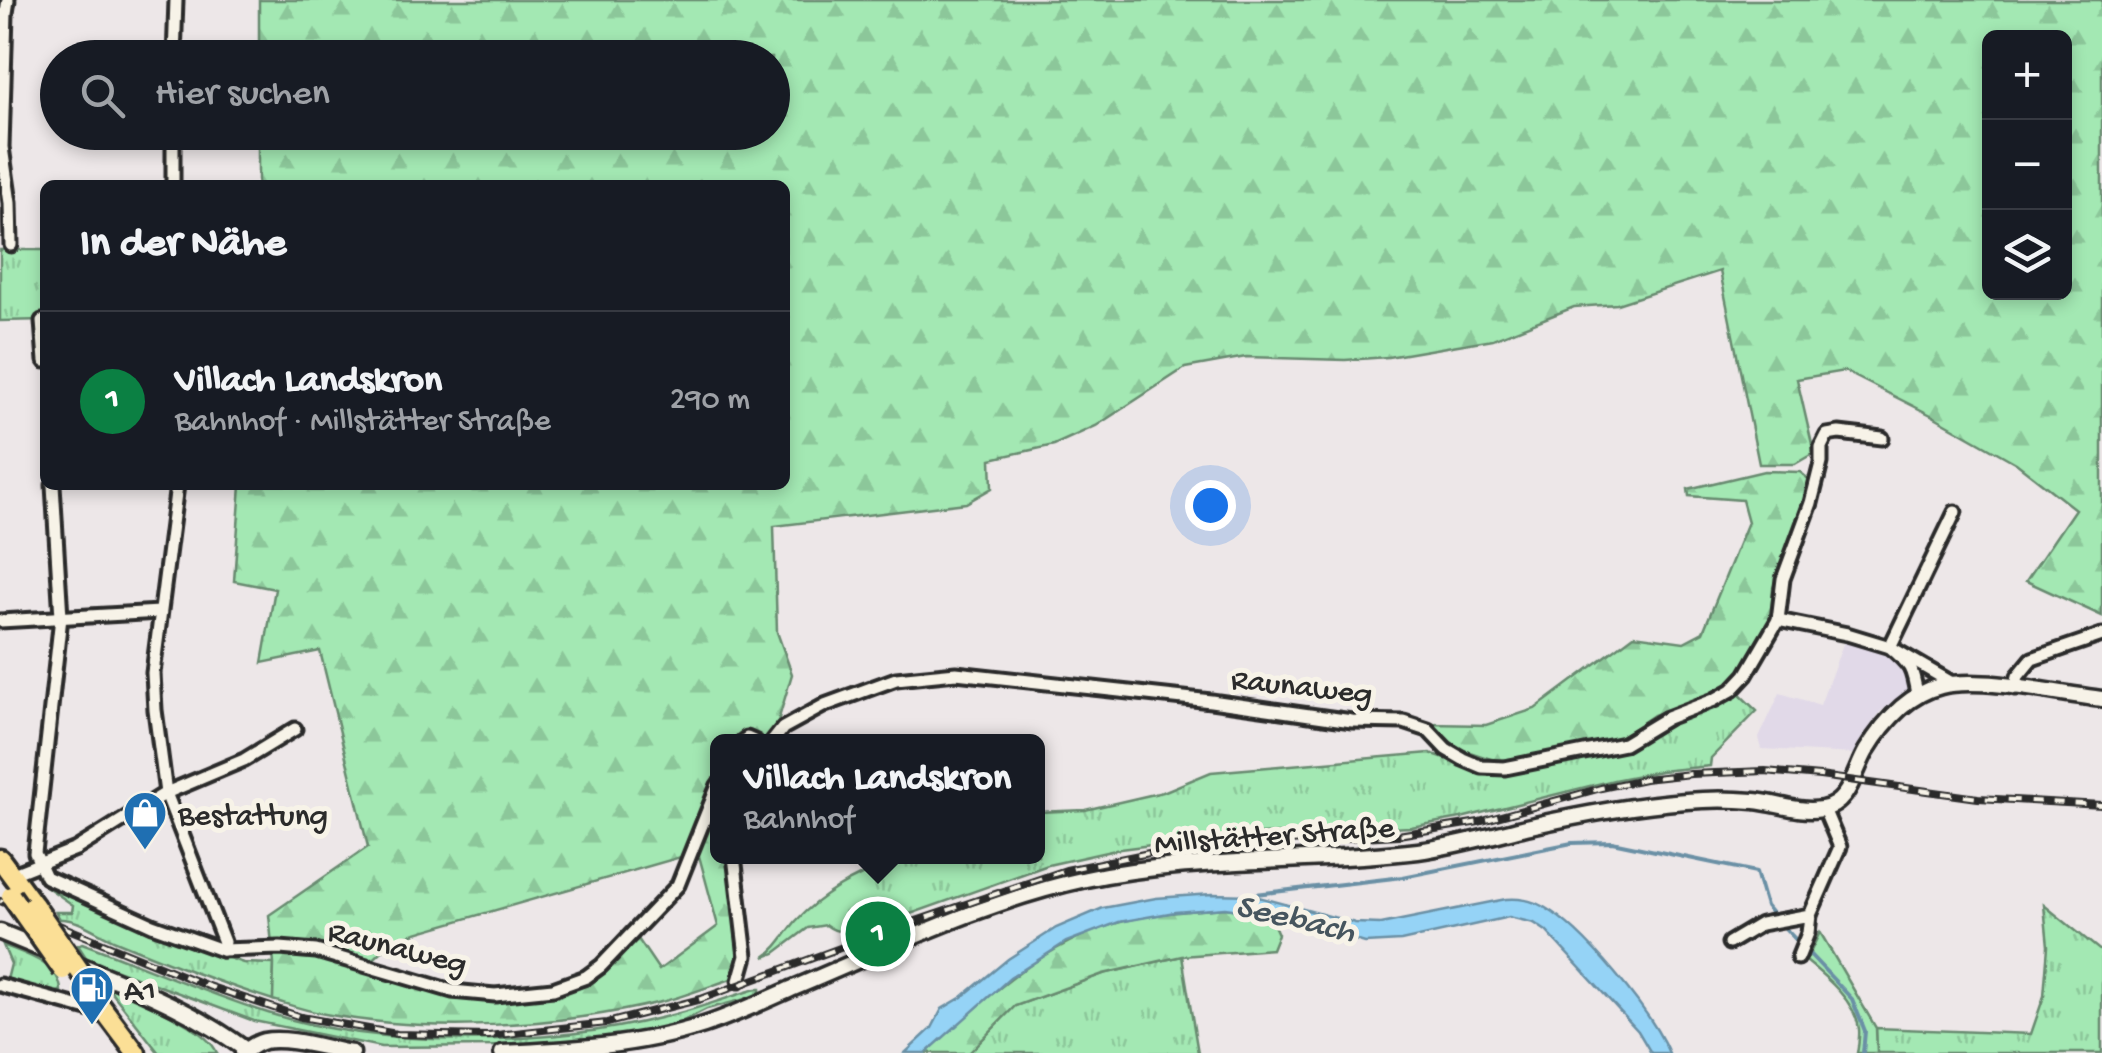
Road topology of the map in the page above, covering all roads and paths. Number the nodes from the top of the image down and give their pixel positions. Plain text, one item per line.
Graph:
1 (8, 0) edge
2 (176, 0) edge
3 (175, 40) edge
4 (173, 150) edge
5 (173, 180) edge
6 (11, 245) dead end
7 (1882, 438) dead end
8 (53, 490) edge
9 (176, 490) edge
10 (1955, 512) dead end
11 (160, 612) junction
12 (62, 617) junction
13 (1778, 620) junction
14 (0, 621) edge
15 (2102, 635) edge
16 (1890, 647) junction
17 (1952, 683) junction
18 (2015, 688) junction
19 (1917, 695) junction
20 (2102, 699) edge
21 (294, 729) dead end
22 (778, 734) edge
23 (166, 794) junction
24 (710, 805) edge
25 (1824, 809) junction
26 (40, 864) junction
27 (735, 864) edge
28 (4, 869) edge
29 (1810, 915) junction
30 (0, 932) edge
31 (1729, 943) dead end
32 (222, 950) junction
33 (1798, 958) dead end
34 (738, 981) dead end
35 (0, 985) edge
36 (89, 987) junction
37 (106, 1014) junction
38 (588, 1050) edge
39 (244, 1052) edge
40 (537, 1052) edge
41 (136, 1053) edge
42 (352, 1053) edge
43 (502, 1053) edge

1 - 6 street
2 - 3 street
4 - 5 street
7 - 13 street, Raunaweg
8 - 12 street
9 - 11 street
10 - 16 street
11 - 12 street
11 - 23 street
12 - 14 street
12 - 26 street
13 - 16 street
13 - 22 street, Raunaweg
15 - 18 street
16 - 17 street
16 - 19 street
17 - 18 street
17 - 19 street
18 - 20 street
19 - 25 street
21 - 23 street
23 - 26 street
23 - 32 street
24 - 32 street, Raunaweg
25 - 29 street
25 - 38 street, Millstätter Straße
26 - 28 street
26 - 32 street, Raunaweg
27 - 34 street
28 - 36 main road, bridge
28 - 36 main road, bridge
29 - 31 street
29 - 33 street
30 - 39 street
35 - 37 street
36 - 37 main road
37 - 41 main road
38 - 40 street, Millstätter Straße
39 - 42 street
40 - 43 street, Millstätter Straße

